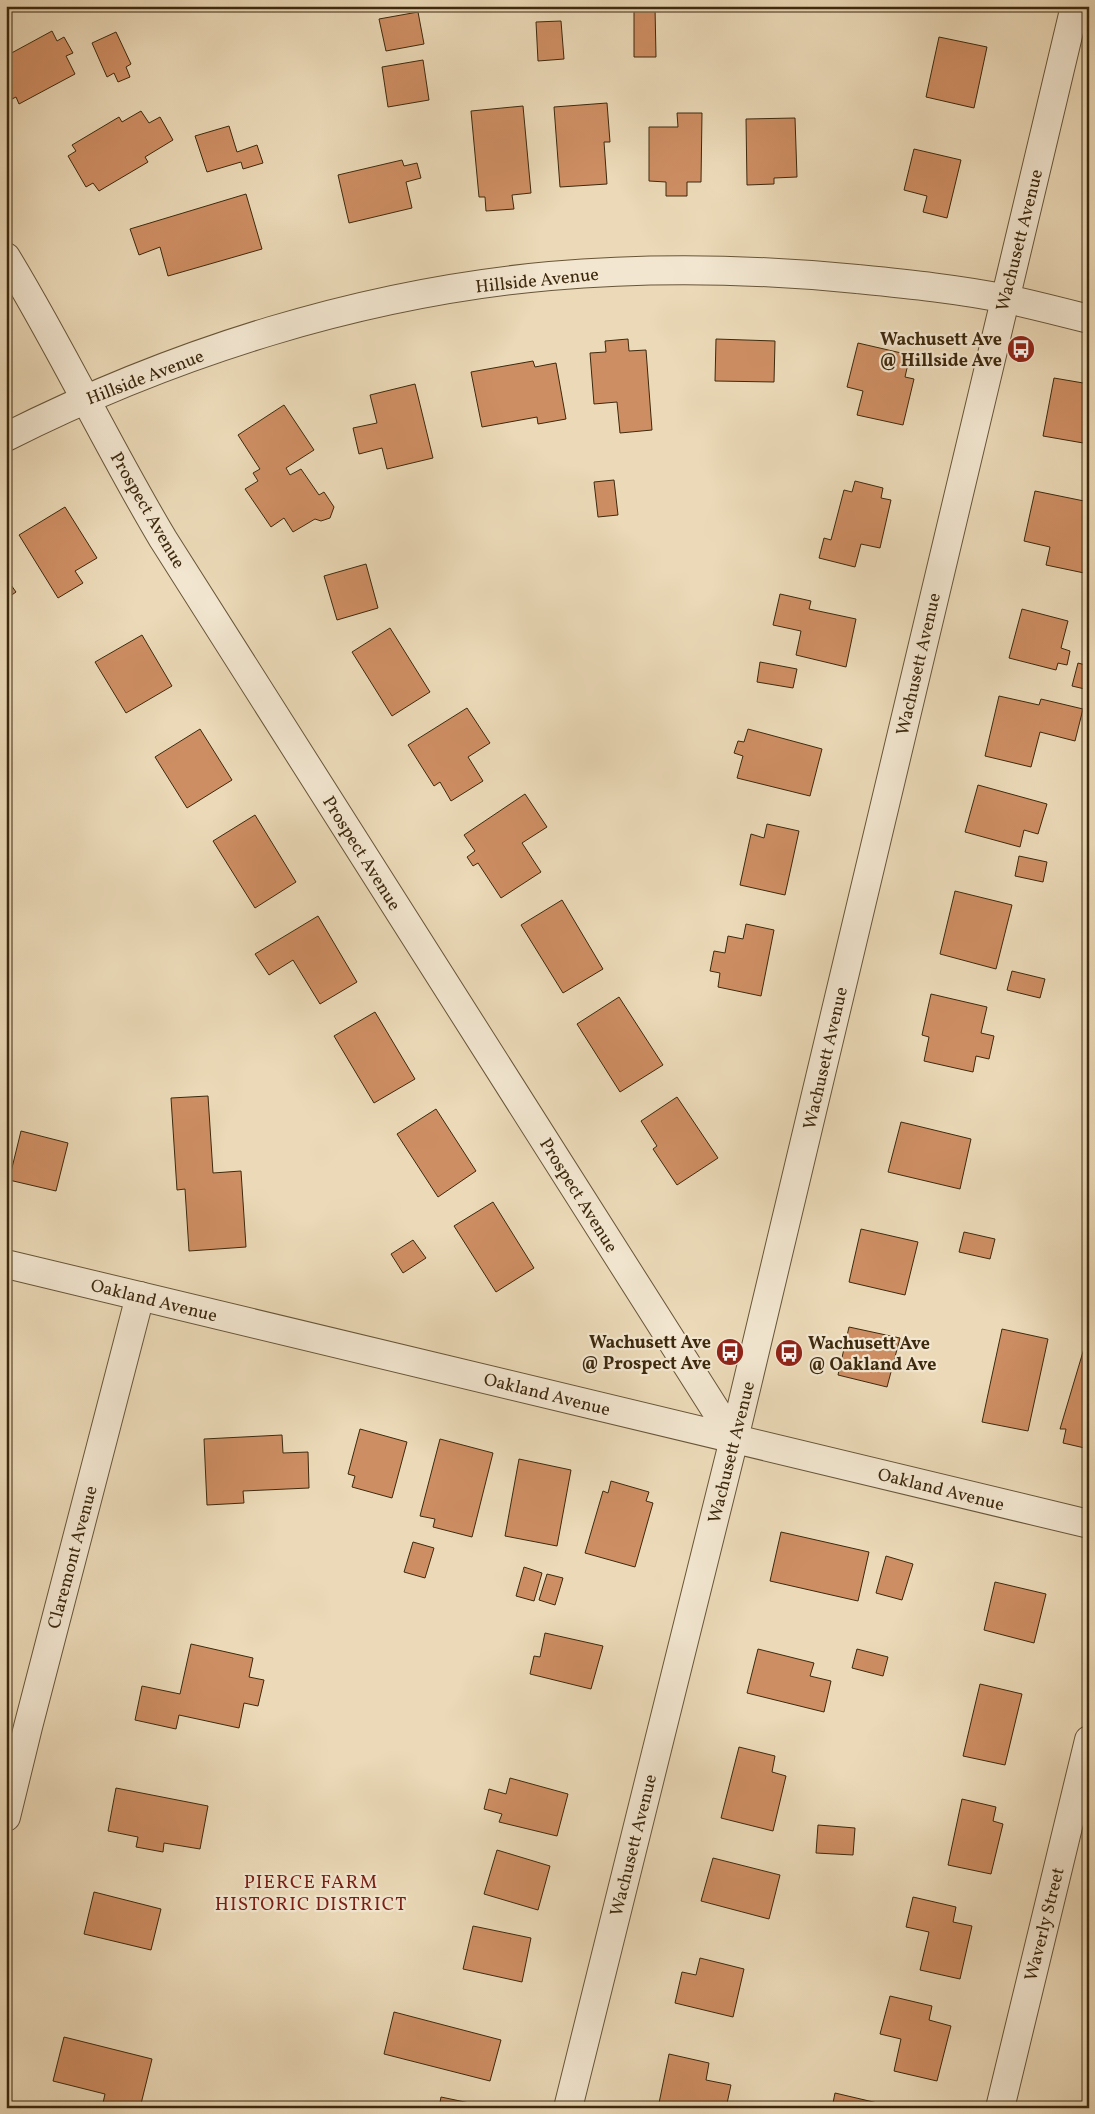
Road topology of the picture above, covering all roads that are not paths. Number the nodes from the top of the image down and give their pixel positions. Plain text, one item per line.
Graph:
1 (1075, 6) edge
2 (6, 257) edge
3 (1005, 299) junction
4 (1089, 319) edge
5 (85, 400) junction
6 (6, 437) edge
7 (6, 1264) edge
8 (140, 1296) junction
9 (734, 1439) junction
10 (1089, 1524) edge
11 (1089, 1740) edge
12 (6, 1817) edge
13 (568, 2108) edge
14 (1000, 2108) edge

1 - 3 street, Wachusett Avenue
2 - 5 street, Prospect Avenue
3 - 4 street, Hillside Avenue
3 - 5 street, Hillside Avenue
3 - 9 street, Wachusett Avenue
5 - 6 street, Hillside Avenue
5 - 9 street, Prospect Avenue
7 - 8 street, Oakland Avenue
8 - 9 street, Oakland Avenue
8 - 12 street, Claremont Avenue
9 - 10 street, Oakland Avenue
9 - 13 street, Wachusett Avenue
11 - 14 street, Waverly Street

